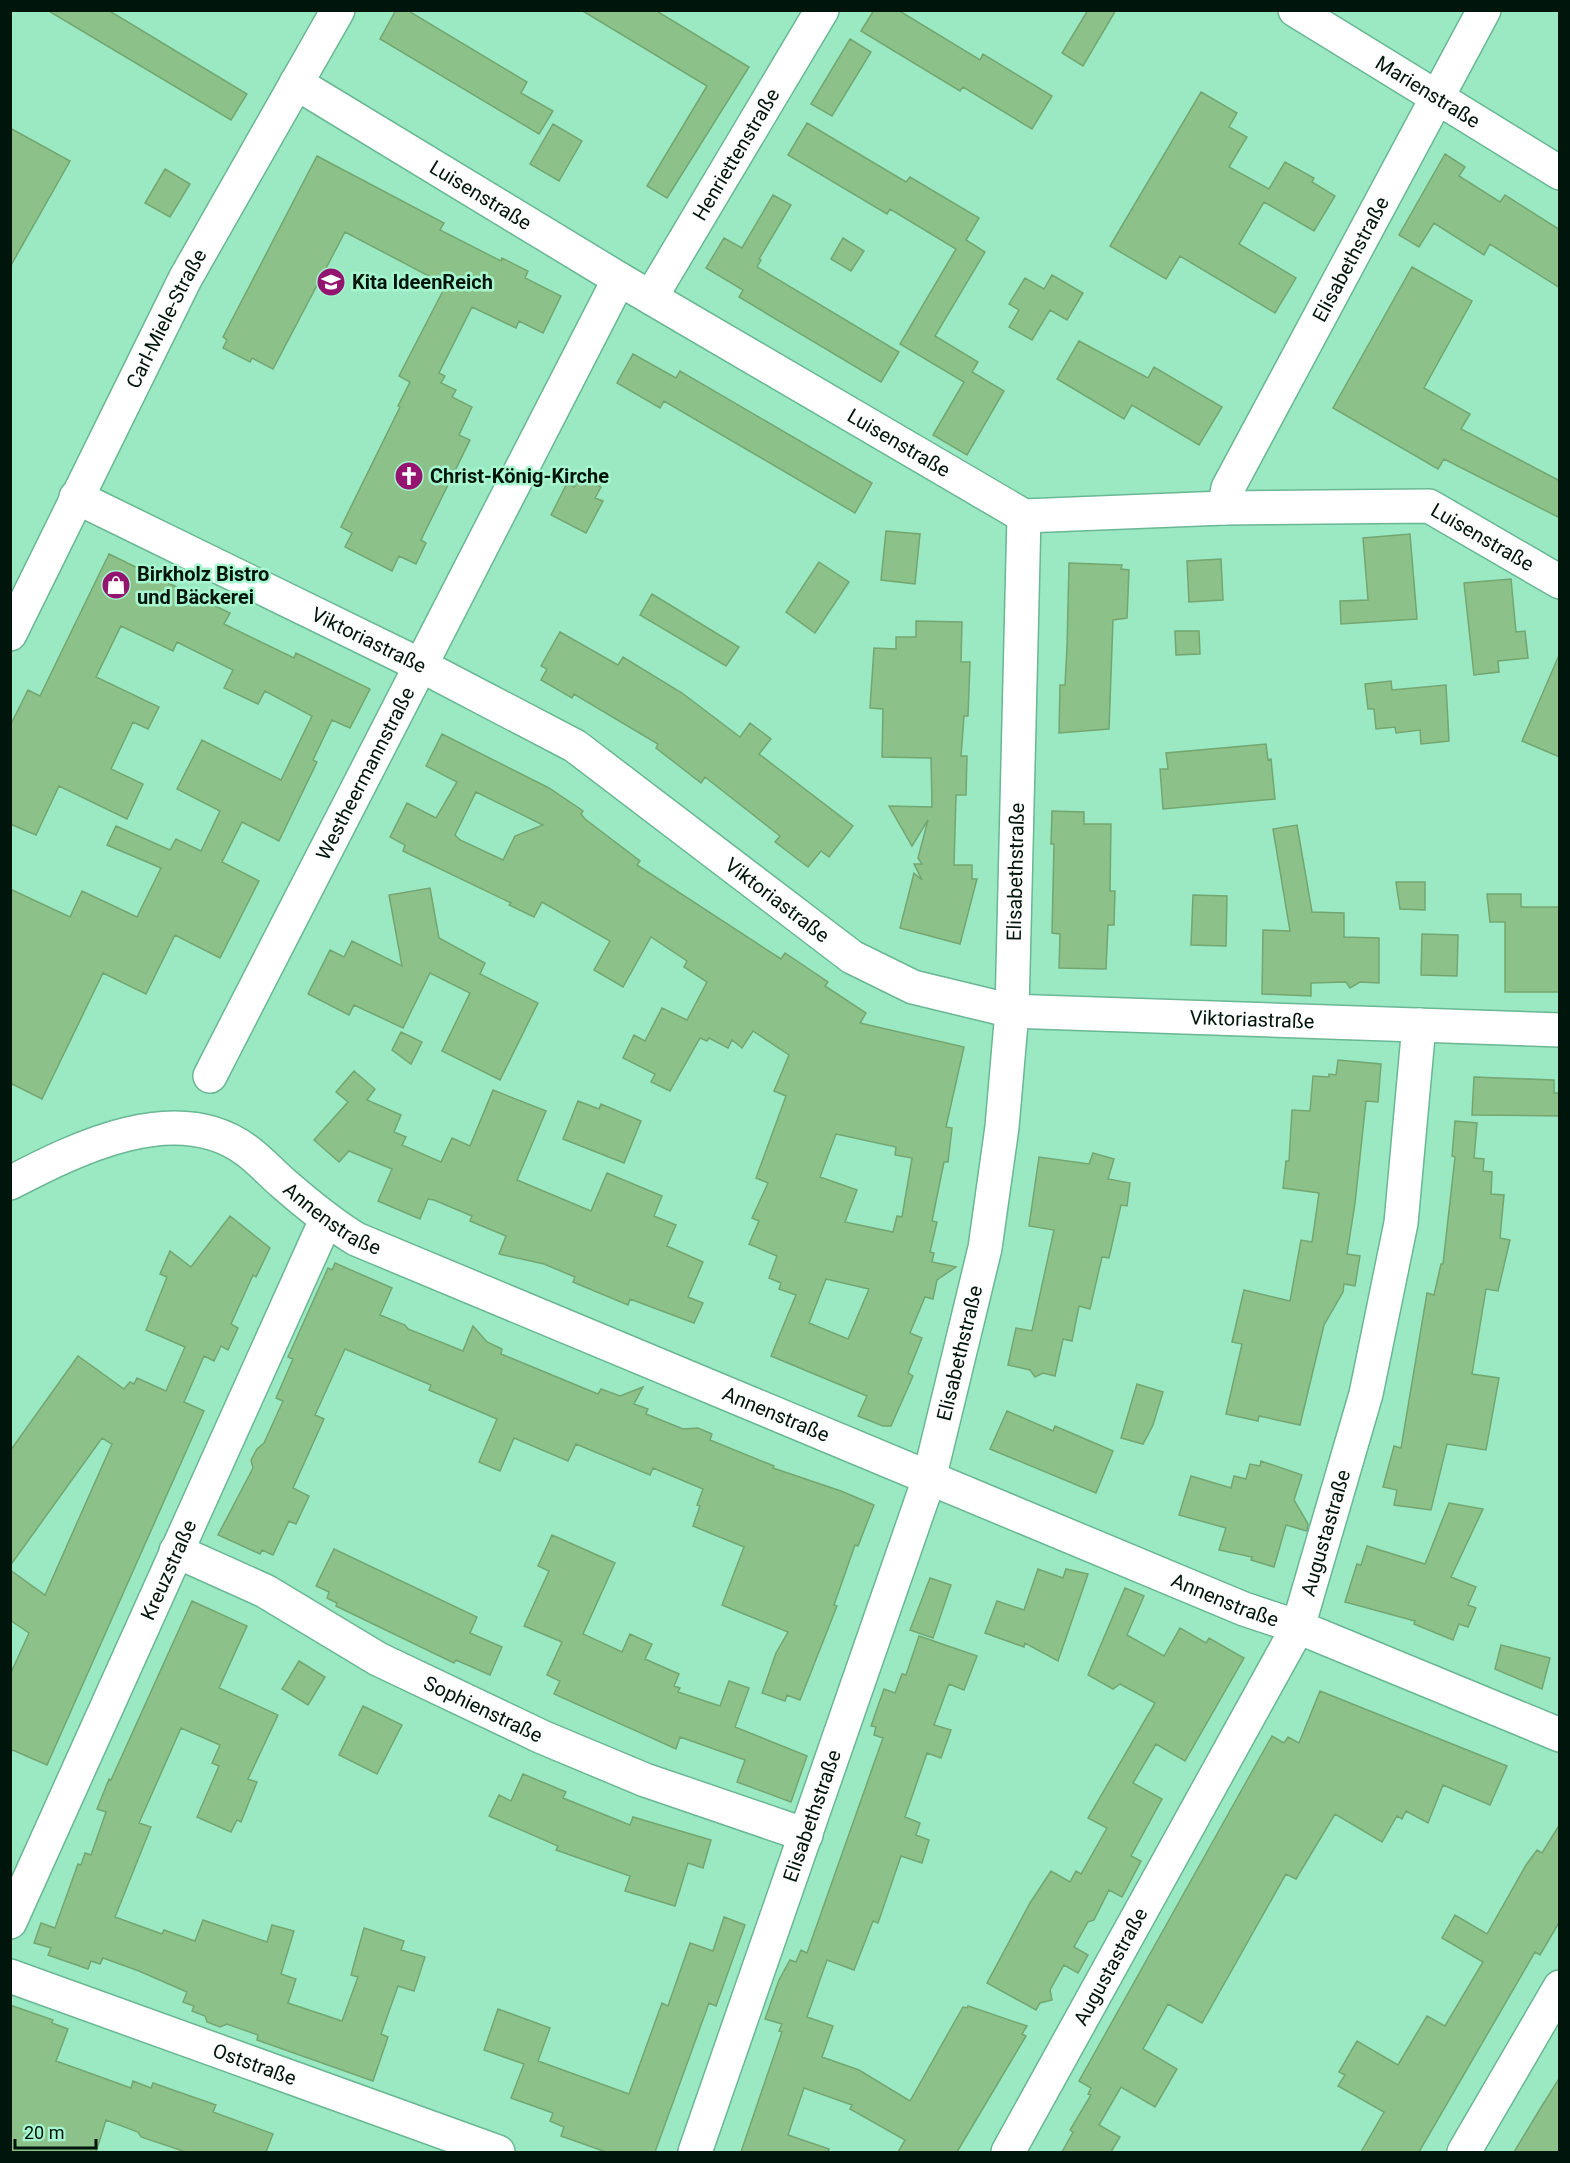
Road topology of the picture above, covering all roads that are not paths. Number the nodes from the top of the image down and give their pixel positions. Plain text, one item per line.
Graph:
1 (338, 10) edge
2 (822, 10) edge
3 (1295, 10) edge
4 (1484, 10) edge
5 (296, 83) junction
6 (1437, 96) junction
7 (1560, 172) edge
8 (619, 279) junction
9 (651, 297) junction
10 (76, 497) junction
11 (1224, 508) junction
12 (1024, 516) junction
13 (1560, 582) edge
14 (10, 634) edge
15 (422, 666) junction
16 (1012, 1011) junction
17 (1419, 1025) junction
18 (1560, 1030) edge
19 (210, 1076) dead end
20 (10, 1183) edge
21 (326, 1220) junction
22 (929, 1479) junction
23 (176, 1551) junction
24 (1298, 1627) junction
25 (1560, 1735) edge
26 (806, 1835) junction
27 (10, 1922) edge
28 (10, 1976) edge
29 (1560, 1987) edge
30 (498, 2152) edge
31 (695, 2152) edge
32 (1008, 2152) edge
33 (1464, 2152) edge

1 - 5 street, Carl-Miele-Straße
2 - 9 street, Henriettenstraße
3 - 6 street, Marienstraße
4 - 6 street, Elisabethstraße
5 - 8 street, Luisenstraße
5 - 10 street, Carl-Miele-Straße
6 - 7 street, Marienstraße
6 - 11 street, Elisabethstraße
8 - 9 street, Luisenstraße
8 - 15 street, Westheermannstraße
9 - 12 street, Luisenstraße
10 - 14 street, Carl-Miele-Straße
10 - 15 street, Viktoriastraße
11 - 12 street, Luisenstraße
11 - 13 street, Luisenstraße
12 - 16 street, Elisabethstraße
15 - 16 street, Viktoriastraße
15 - 19 street, Westheermannstraße
16 - 17 street, Viktoriastraße
16 - 22 street, Elisabethstraße
17 - 18 street, Viktoriastraße
17 - 24 street, Augustastraße
20 - 21 street, Annenstraße
21 - 22 street, Annenstraße
21 - 23 street, Kreuzstraße
22 - 24 street, Annenstraße
22 - 26 street, Elisabethstraße
23 - 26 street, Sophienstraße
23 - 27 street, Kreuzstraße
24 - 25 street, Annenstraße
24 - 32 street, Augustastraße
26 - 31 street, Elisabethstraße
28 - 30 street, Oststraße
29 - 33 street

